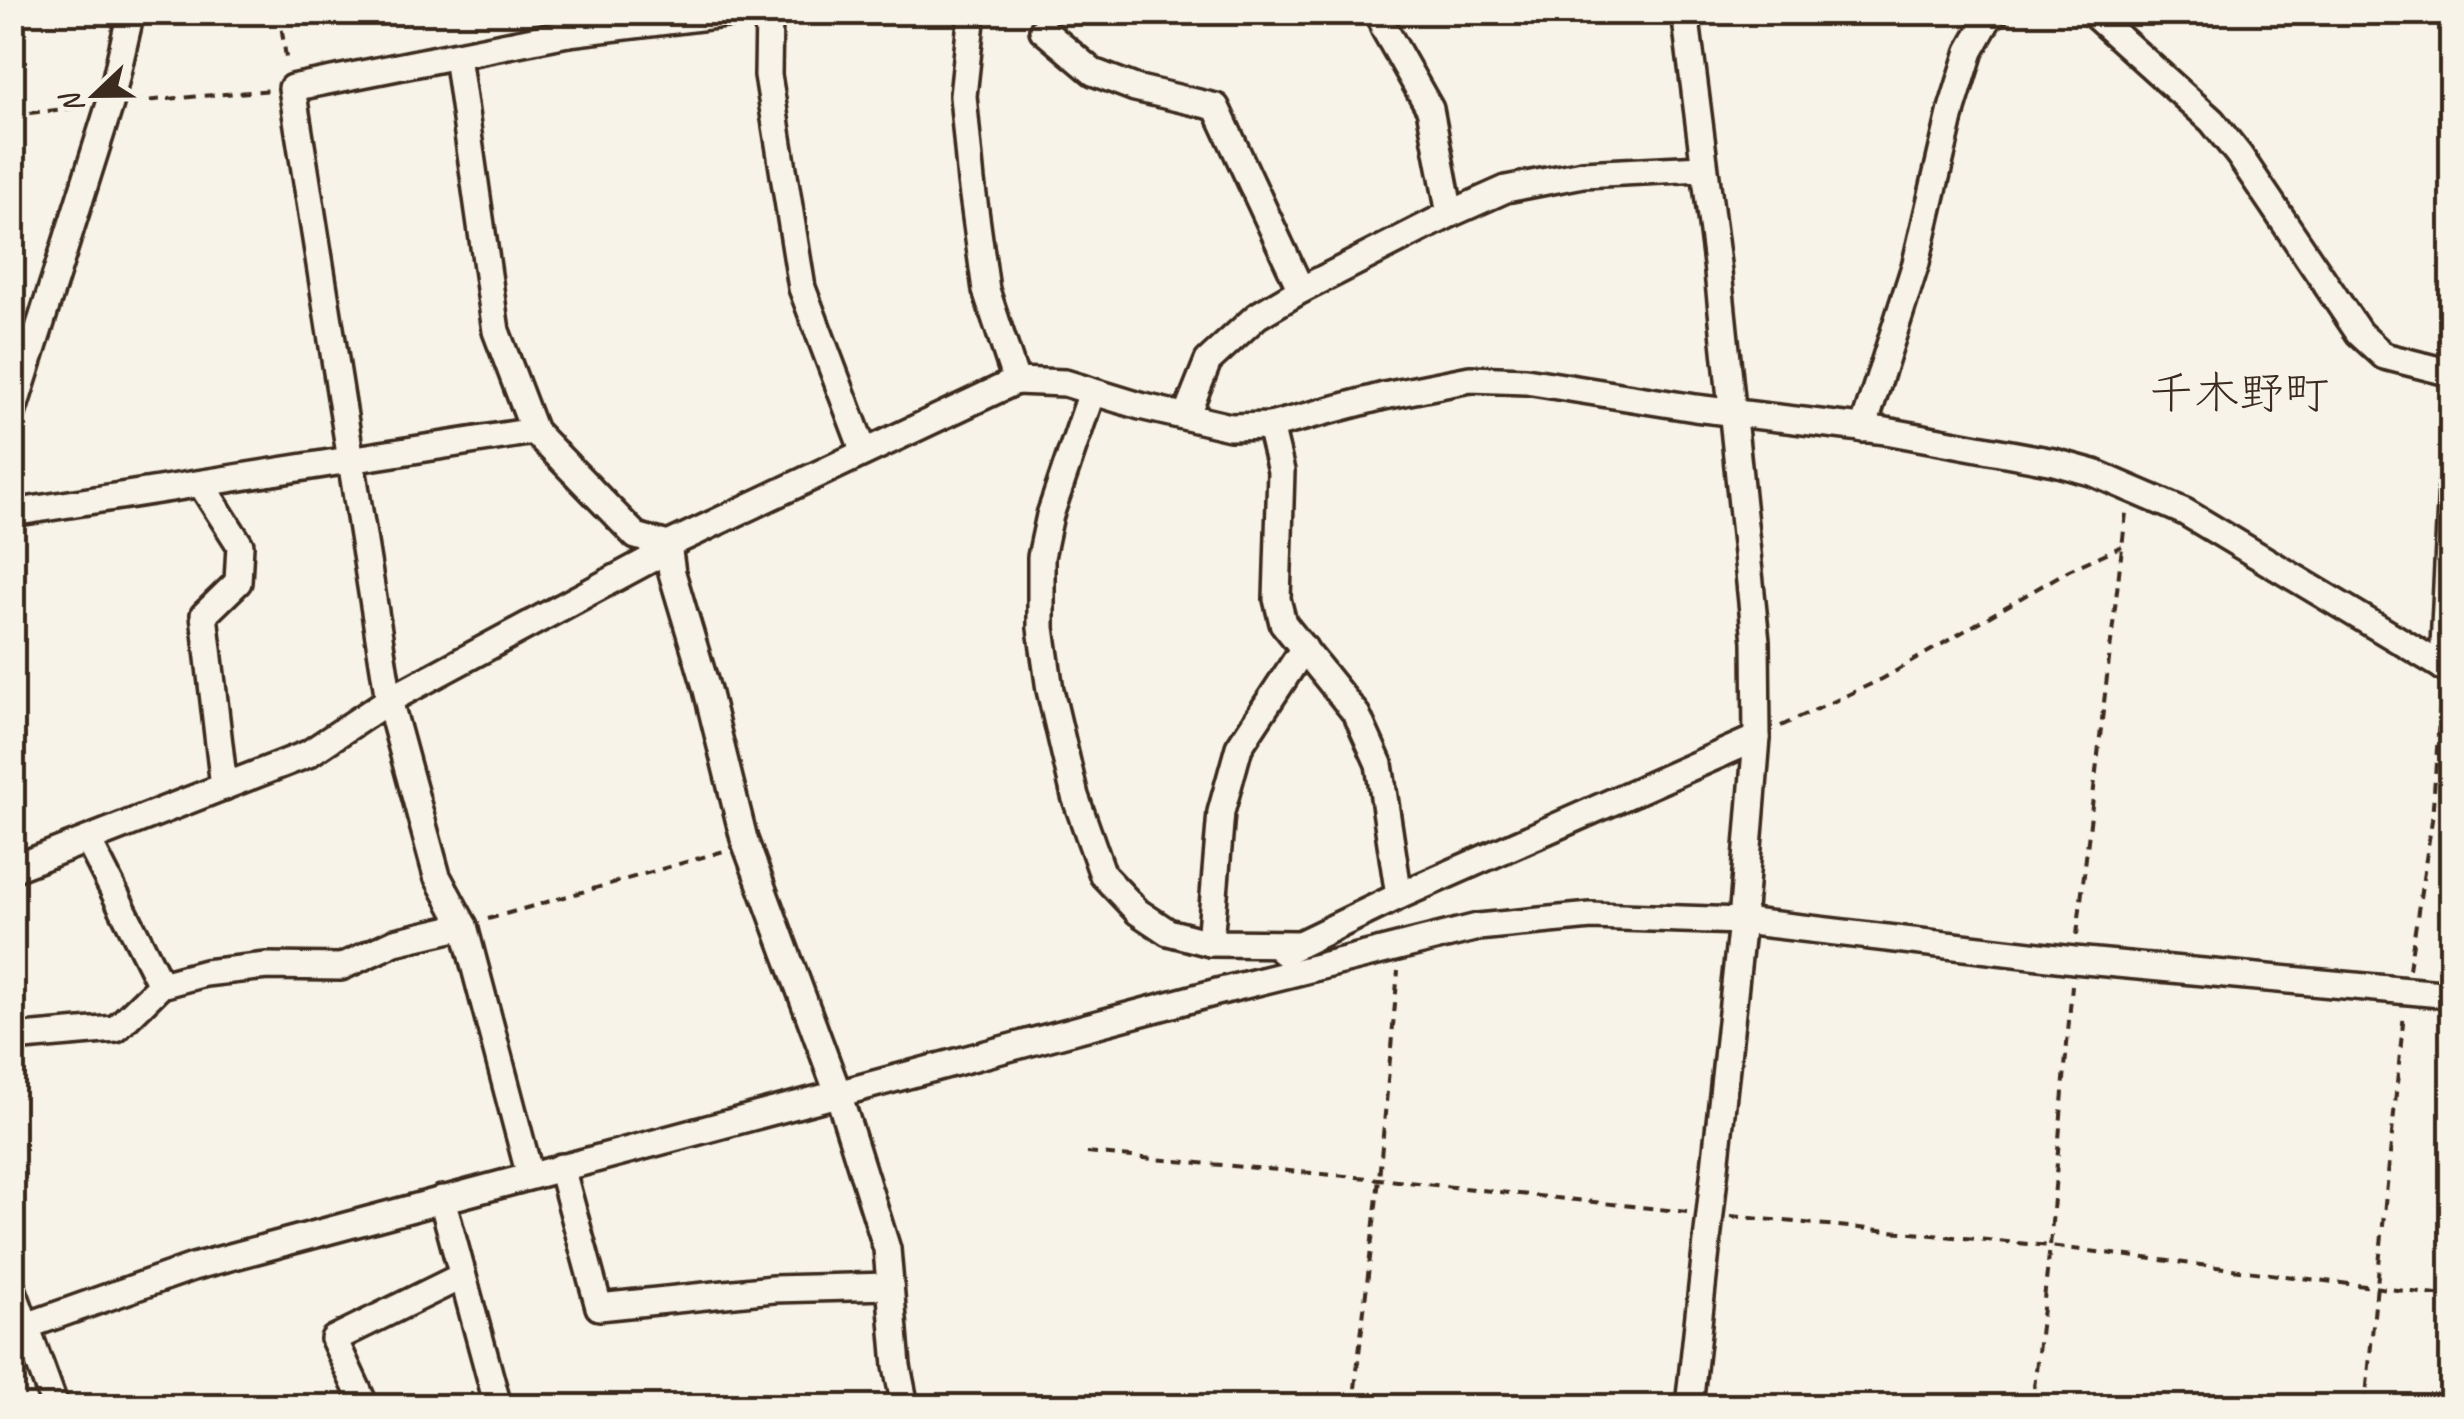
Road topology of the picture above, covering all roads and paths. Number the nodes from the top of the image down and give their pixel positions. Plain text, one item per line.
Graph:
1 (131, 12) edge
2 (279, 12) edge
3 (585, 12) edge
4 (740, 12) edge
5 (770, 12) edge
6 (972, 12) edge
7 (1378, 12) edge
8 (1685, 12) edge
9 (1996, 12) edge
10 (2091, 12) edge
11 (1043, 30) dead end
12 (568, 33) junction
13 (456, 56) junction
14 (292, 88) junction
15 (110, 104) junction
16 (12, 115) edge
17 (1702, 168) junction
18 (1450, 214) junction
19 (1301, 290) junction
20 (2452, 377) edge
21 (1016, 381) junction
22 (1092, 392) junction
23 (1730, 412) junction
24 (12, 414) edge
25 (1186, 416) junction
26 (1270, 426) junction
27 (1863, 429) junction
28 (534, 431) junction
29 (864, 452) junction
30 (352, 460) junction
31 (201, 484) junction
32 (2452, 484) edge
33 (2130, 488) junction
34 (12, 513) edge
35 (668, 546) junction
36 (2122, 546) junction
37 (1304, 648) junction
38 (2447, 669) edge
39 (389, 700) junction
40 (1757, 738) junction
41 (224, 787) junction
42 (88, 840) junction
43 (746, 844) junction
44 (12, 869) edge
45 (1399, 896) junction
46 (1742, 920) junction
47 (464, 926) junction
48 (1210, 943) junction
49 (1297, 944) junction
50 (1400, 946) junction
51 (2074, 960) junction
52 (162, 986) junction
53 (2406, 989) junction
54 (1216, 992) junction
55 (2452, 996) edge
56 (12, 1038) edge
57 (838, 1093) junction
58 (1087, 1153) dead end
59 (561, 1167) junction
60 (530, 1176) junction
61 (1379, 1179) junction
62 (442, 1198) junction
63 (1711, 1214) junction
64 (2050, 1246) junction
65 (462, 1276) junction
66 (890, 1286) junction
67 (12, 1288) edge
68 (2378, 1290) junction
69 (2452, 1298) edge
70 (18, 1329) edge
71 (54, 1406) edge
72 (365, 1406) edge
73 (498, 1406) edge
74 (905, 1406) edge
75 (1353, 1406) edge
76 (1689, 1406) edge
77 (2032, 1406) edge
78 (2366, 1406) edge

1 - 15 street
2 - 14 path
3 - 12 street
4 - 12 street
5 - 29 street
6 - 21 street
7 - 18 street
8 - 17 street
9 - 27 street
10 - 20 street
11 - 19 street
12 - 13 street
13 - 14 street
13 - 28 street
14 - 15 path
14 - 30 street
15 - 16 path
15 - 24 street
17 - 18 street
17 - 23 street
18 - 19 street
19 - 25 street
21 - 22 street
21 - 29 street
22 - 25 street
22 - 48 street
23 - 26 street
23 - 27 street
23 - 40 street
25 - 26 street
26 - 37 street
27 - 33 street
28 - 30 street
28 - 35 street
29 - 35 street
30 - 31 street
30 - 39 street
31 - 34 street
31 - 41 street
32 - 38 street
33 - 36 path
33 - 38 street
35 - 39 street
35 - 43 street
36 - 40 path
36 - 51 path
37 - 45 street
37 - 48 street
38 - 53 path
39 - 41 street
39 - 47 street
40 - 45 street
40 - 46 street
41 - 42 street
42 - 44 street
42 - 52 street
43 - 47 path
43 - 57 street
45 - 49 street
46 - 50 street
46 - 51 street
46 - 63 street
47 - 52 street
47 - 60 street
48 - 49 street
49 - 54 street
50 - 54 street
50 - 61 path
51 - 53 street
51 - 64 path
52 - 56 street
53 - 55 street
53 - 68 path
54 - 57 street
57 - 59 street
57 - 66 street
58 - 61 path
59 - 60 street
59 - 66 street
60 - 62 street
61 - 63 path
61 - 75 path
62 - 65 street
62 - 70 street
63 - 64 path
63 - 76 street
64 - 68 path
64 - 77 path
65 - 72 street
65 - 73 street
66 - 74 street
67 - 70 street
68 - 69 path
68 - 78 path
70 - 71 street

